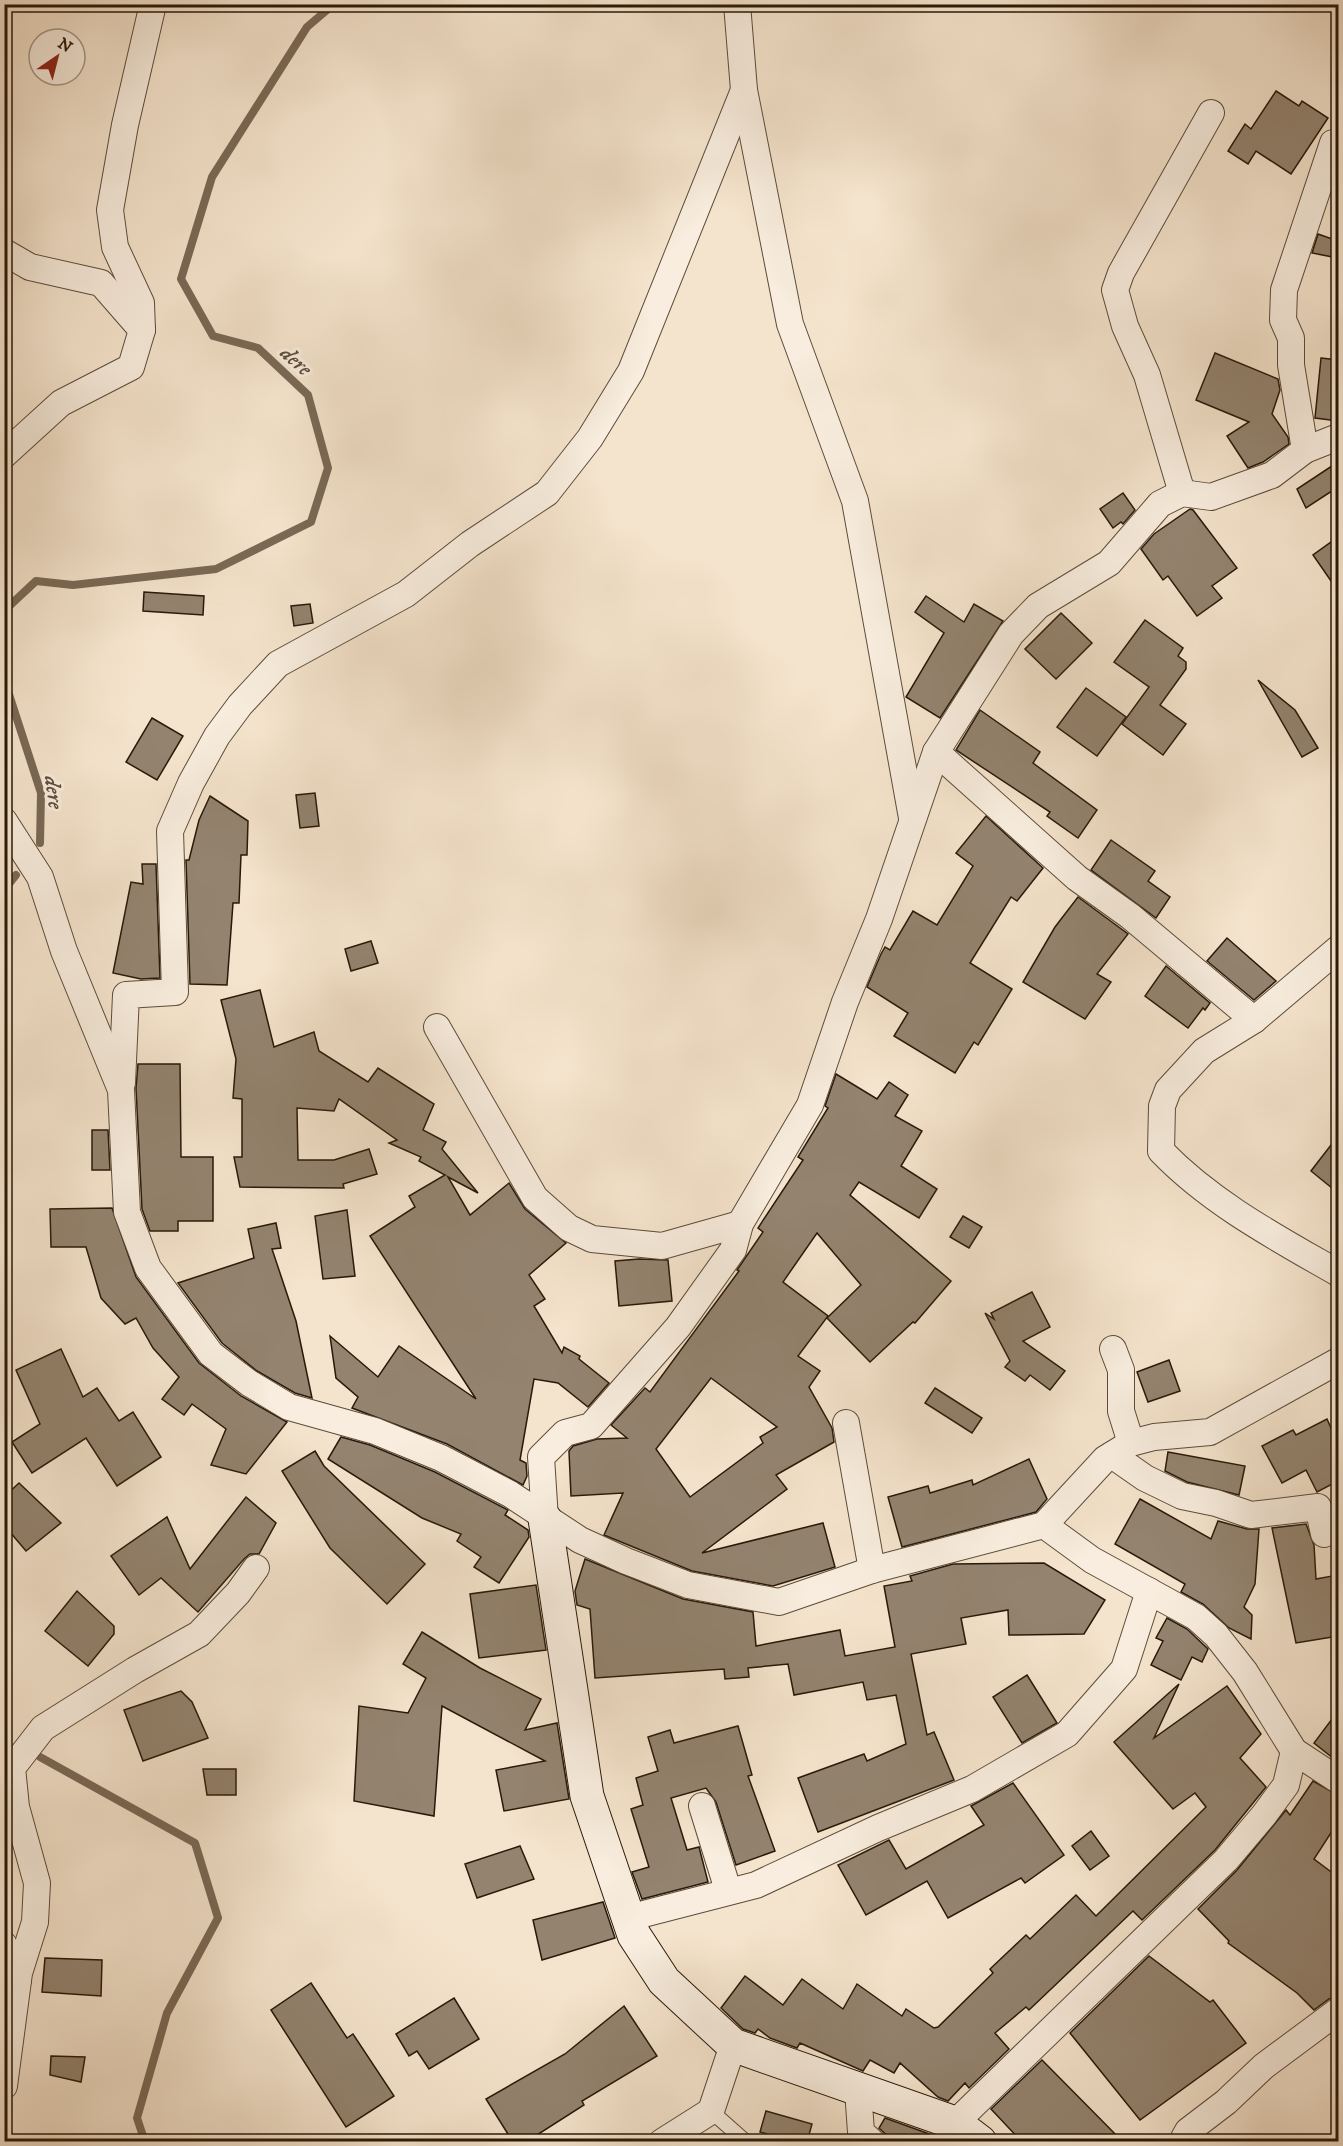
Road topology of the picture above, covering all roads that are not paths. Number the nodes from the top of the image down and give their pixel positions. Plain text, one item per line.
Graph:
1 (153, 4) edge
2 (737, 4) edge
3 (744, 90) junction
4 (1211, 113) dead end
5 (1333, 143) dead end
6 (4, 252) edge
7 (142, 330) junction
8 (1338, 441) edge
9 (1305, 450) junction
10 (4, 455) edge
11 (1182, 493) junction
12 (936, 752) junction
13 (912, 818) junction
14 (4, 820) edge
15 (1338, 949) edge
16 (1254, 1020) junction
17 (437, 1028) dead end
18 (122, 1090) junction
19 (740, 1224) junction
20 (1338, 1273) edge
21 (1113, 1349) dead end
22 (1338, 1361) edge
23 (846, 1423) dead end
24 (1121, 1449) junction
25 (545, 1519) junction
26 (1044, 1525) junction
27 (1324, 1534) dead end
28 (256, 1568) dead end
29 (872, 1570) junction
30 (1149, 1591) junction
31 (1294, 1751) junction
32 (1338, 1780) edge
33 (702, 1806) dead end
34 (729, 1890) junction
35 (628, 1918) junction
36 (4, 1945) edge
37 (18, 1980) junction
38 (1338, 2011) edge
39 (734, 2045) junction
40 (4, 2086) edge
41 (858, 2090) junction
42 (711, 2111) junction
43 (968, 2132) edge
44 (862, 2138) edge
45 (1184, 2138) dead end
46 (662, 2142) edge
47 (746, 2142) edge

1 - 7 street
2 - 3 street
3 - 13 street
3 - 18 street
4 - 11 street
5 - 9 street
6 - 7 street
7 - 10 street
8 - 9 street
9 - 11 street
11 - 12 street
12 - 13 street
12 - 16 street
13 - 19 street
14 - 18 street
15 - 16 street
16 - 20 street
17 - 19 street
18 - 25 street
19 - 25 street
21 - 24 street
22 - 24 street
23 - 29 street
24 - 26 street
24 - 27 street
25 - 29 street
25 - 35 street
26 - 29 street
26 - 30 street
28 - 37 street
30 - 31 street
30 - 34 street
31 - 32 street
31 - 43 street
33 - 34 street
34 - 35 street
35 - 39 street
36 - 37 street
37 - 40 street
38 - 45 street
39 - 41 street
39 - 42 street
41 - 43 street
41 - 44 street
42 - 46 street
42 - 47 lane

